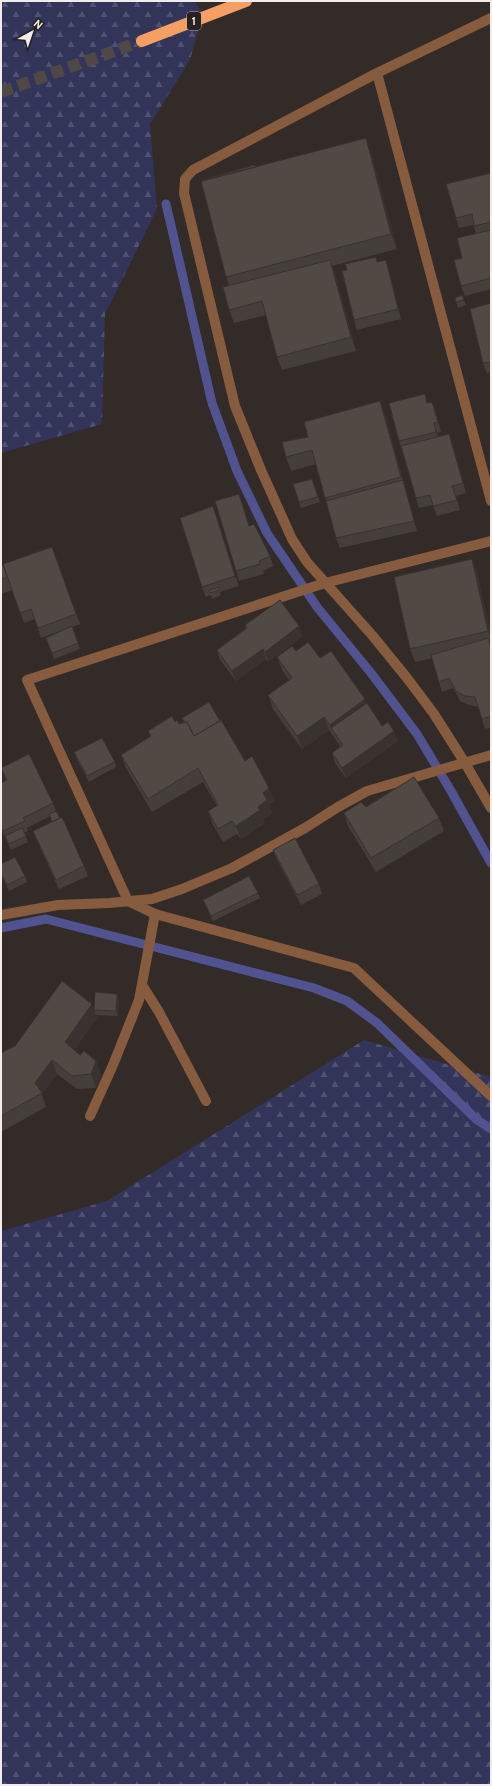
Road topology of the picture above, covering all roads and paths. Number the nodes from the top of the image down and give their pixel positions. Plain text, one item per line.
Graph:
1 (246, 1) edge
2 (491, 18) edge
3 (142, 41) tunnel mouth
4 (377, 73) junction
5 (491, 501) edge
6 (491, 541) edge
7 (325, 583) junction
8 (491, 755) edge
9 (465, 763) junction
10 (491, 808) edge
11 (128, 901) junction
12 (155, 914) junction
13 (1, 915) edge
14 (142, 985) junction
15 (491, 1096) edge
16 (206, 1101) dead end
17 (90, 1116) dead end

1 - 3 highway, 1
2 - 4 street
4 - 5 street
4 - 7 street
6 - 7 street
7 - 9 street
7 - 11 street
8 - 9 street
9 - 10 street
9 - 11 street
11 - 12 street
11 - 13 street
12 - 14 street
12 - 15 street
14 - 16 street
14 - 17 street

